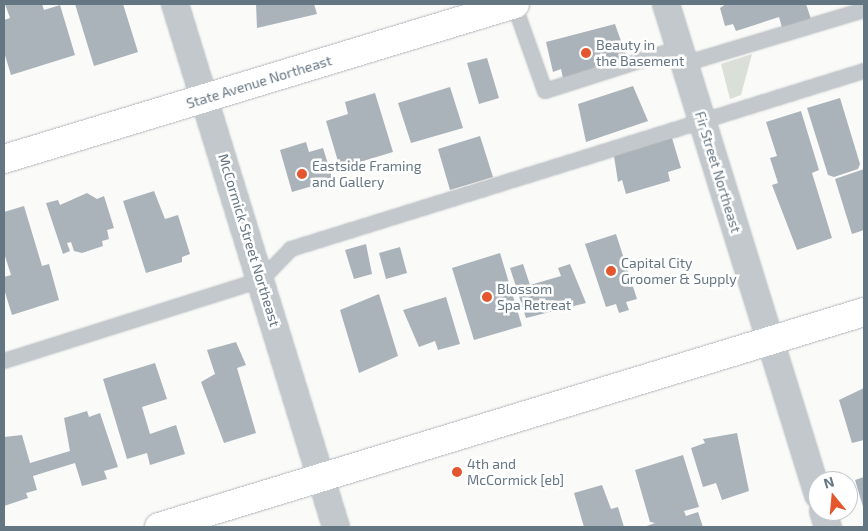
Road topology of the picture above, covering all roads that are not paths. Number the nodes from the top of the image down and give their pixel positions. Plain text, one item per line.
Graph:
1 (175, 4) edge
2 (514, 4) edge
3 (666, 4) edge
4 (864, 10) edge
5 (682, 56) junction
6 (864, 71) edge
7 (205, 98) junction
8 (702, 121) junction
9 (4, 160) edge
10 (261, 280) junction
11 (864, 312) edge
12 (771, 340) junction
13 (4, 361) edge
14 (811, 471) edge
15 (323, 477) junction
16 (159, 527) edge
17 (336, 527) edge

1 - 7 street, McCormick Street Northeast
2 - 5 lane
2 - 7 main road, State Avenue Northeast
3 - 5 street, Fir Street Northeast
4 - 5 lane
5 - 8 street, Fir Street Northeast
6 - 8 lane
7 - 9 main road, State Avenue Northeast
7 - 10 street, McCormick Street Northeast
8 - 10 lane
8 - 12 street, Fir Street Northeast
10 - 13 lane
10 - 15 street, McCormick Street Northeast
11 - 12 main road
12 - 14 street, Fir Street Northeast
12 - 15 main road
15 - 16 main road
15 - 17 street, McCormick Street Northeast

